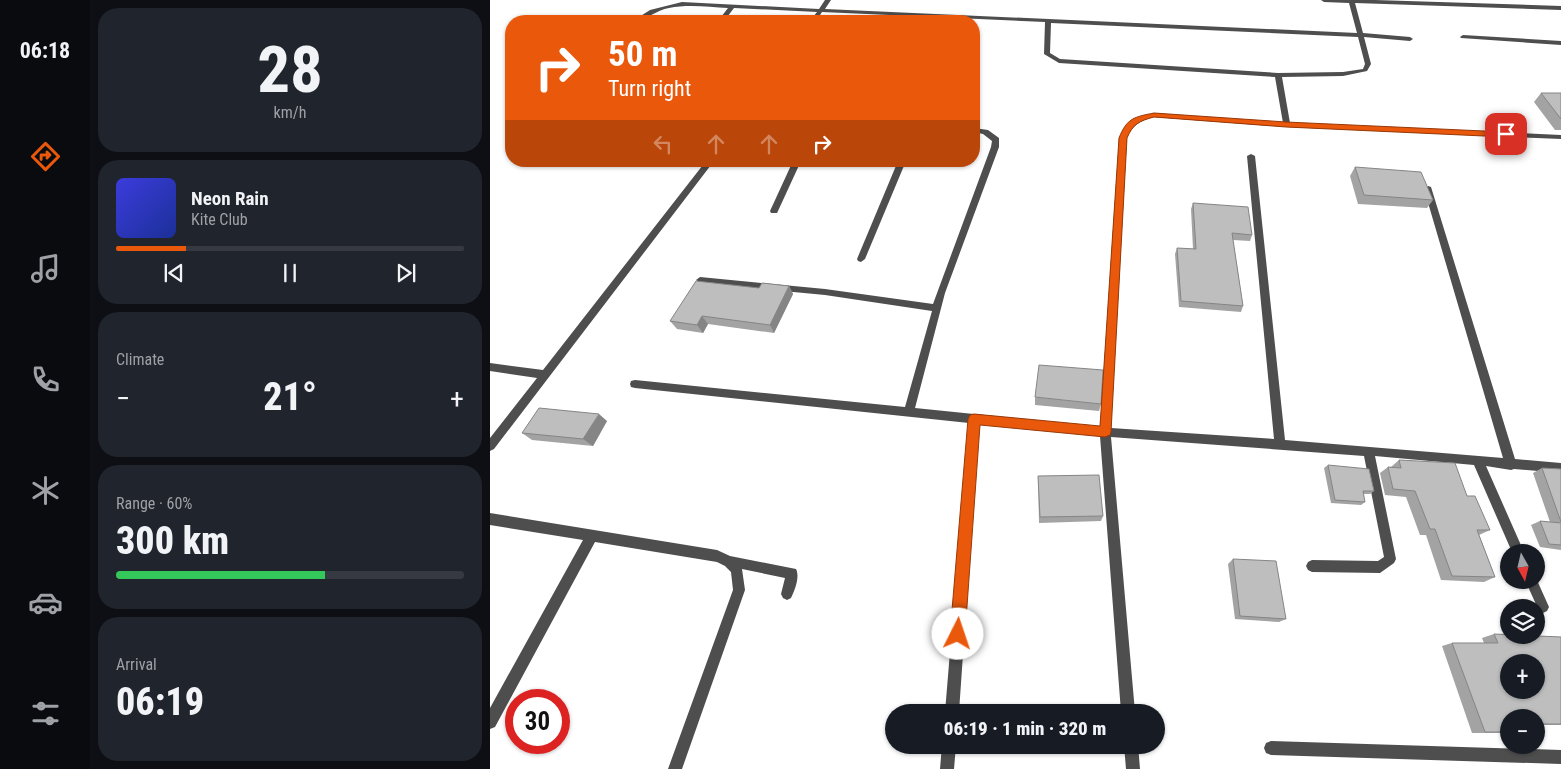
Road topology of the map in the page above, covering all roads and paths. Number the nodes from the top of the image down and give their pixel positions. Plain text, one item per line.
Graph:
1 (828, 0) edge
2 (1324, 0) edge
3 (1352, 1) edge
4 (733, 6) junction
5 (1561, 8) edge
6 (821, 10) junction
7 (643, 15) edge
8 (726, 15) edge
9 (817, 15) edge
10 (934, 15) edge
11 (980, 17) edge
12 (1048, 20) junction
13 (1361, 35) junction
14 (1463, 38) dead end
15 (1410, 39) dead end
16 (1561, 43) edge
17 (1278, 75) junction
18 (1286, 124) junction
19 (980, 131) edge
20 (1561, 137) edge
21 (1251, 156) dead end
22 (705, 167) edge
23 (794, 167) edge
24 (899, 167) edge
25 (1428, 188) edge
26 (774, 212) dead end
27 (861, 259) dead end
28 (700, 280) edge
29 (937, 308) junction
30 (490, 366) edge
31 (546, 374) junction
32 (635, 384) dead end
33 (909, 412) junction
34 (974, 419) junction
35 (1105, 432) junction
36 (1280, 444) junction
37 (490, 446) edge
38 (1369, 451) junction
39 (1478, 461) junction
40 (1511, 465) junction
41 (1561, 468) edge
42 (490, 518) edge
43 (592, 535) junction
44 (1514, 544) edge
45 (731, 561) junction
46 (1312, 566) dead end
47 (787, 594) dead end
48 (953, 704) edge
49 (1127, 704) edge
50 (490, 722) edge
51 (1271, 748) dead end
52 (948, 754) edge
53 (1132, 754) edge
54 (1561, 758) edge
55 (675, 769) edge
56 (947, 769) edge
57 (1133, 769) edge

1 - 6 street
2 - 3 street
3 - 5 street
3 - 13 street
4 - 6 street
4 - 7 street
4 - 8 street
6 - 9 street
6 - 10 street
11 - 12 street
12 - 13 street
12 - 17 street
13 - 15 street
13 - 17 street
14 - 16 street
17 - 18 street
18 - 20 street
18 - 35 street
19 - 29 street
21 - 36 street
22 - 31 street
23 - 26 street
24 - 27 street
25 - 40 street
28 - 29 street
29 - 33 street
30 - 31 street
31 - 37 street
32 - 33 street
33 - 34 street
34 - 35 street
34 - 48 street
35 - 36 street
35 - 49 street
36 - 38 street
38 - 39 street
38 - 46 street
39 - 40 street
39 - 44 street
40 - 41 street
42 - 43 street
43 - 45 street
43 - 50 street
45 - 47 street
45 - 55 street
51 - 54 street
52 - 56 street
53 - 57 street

